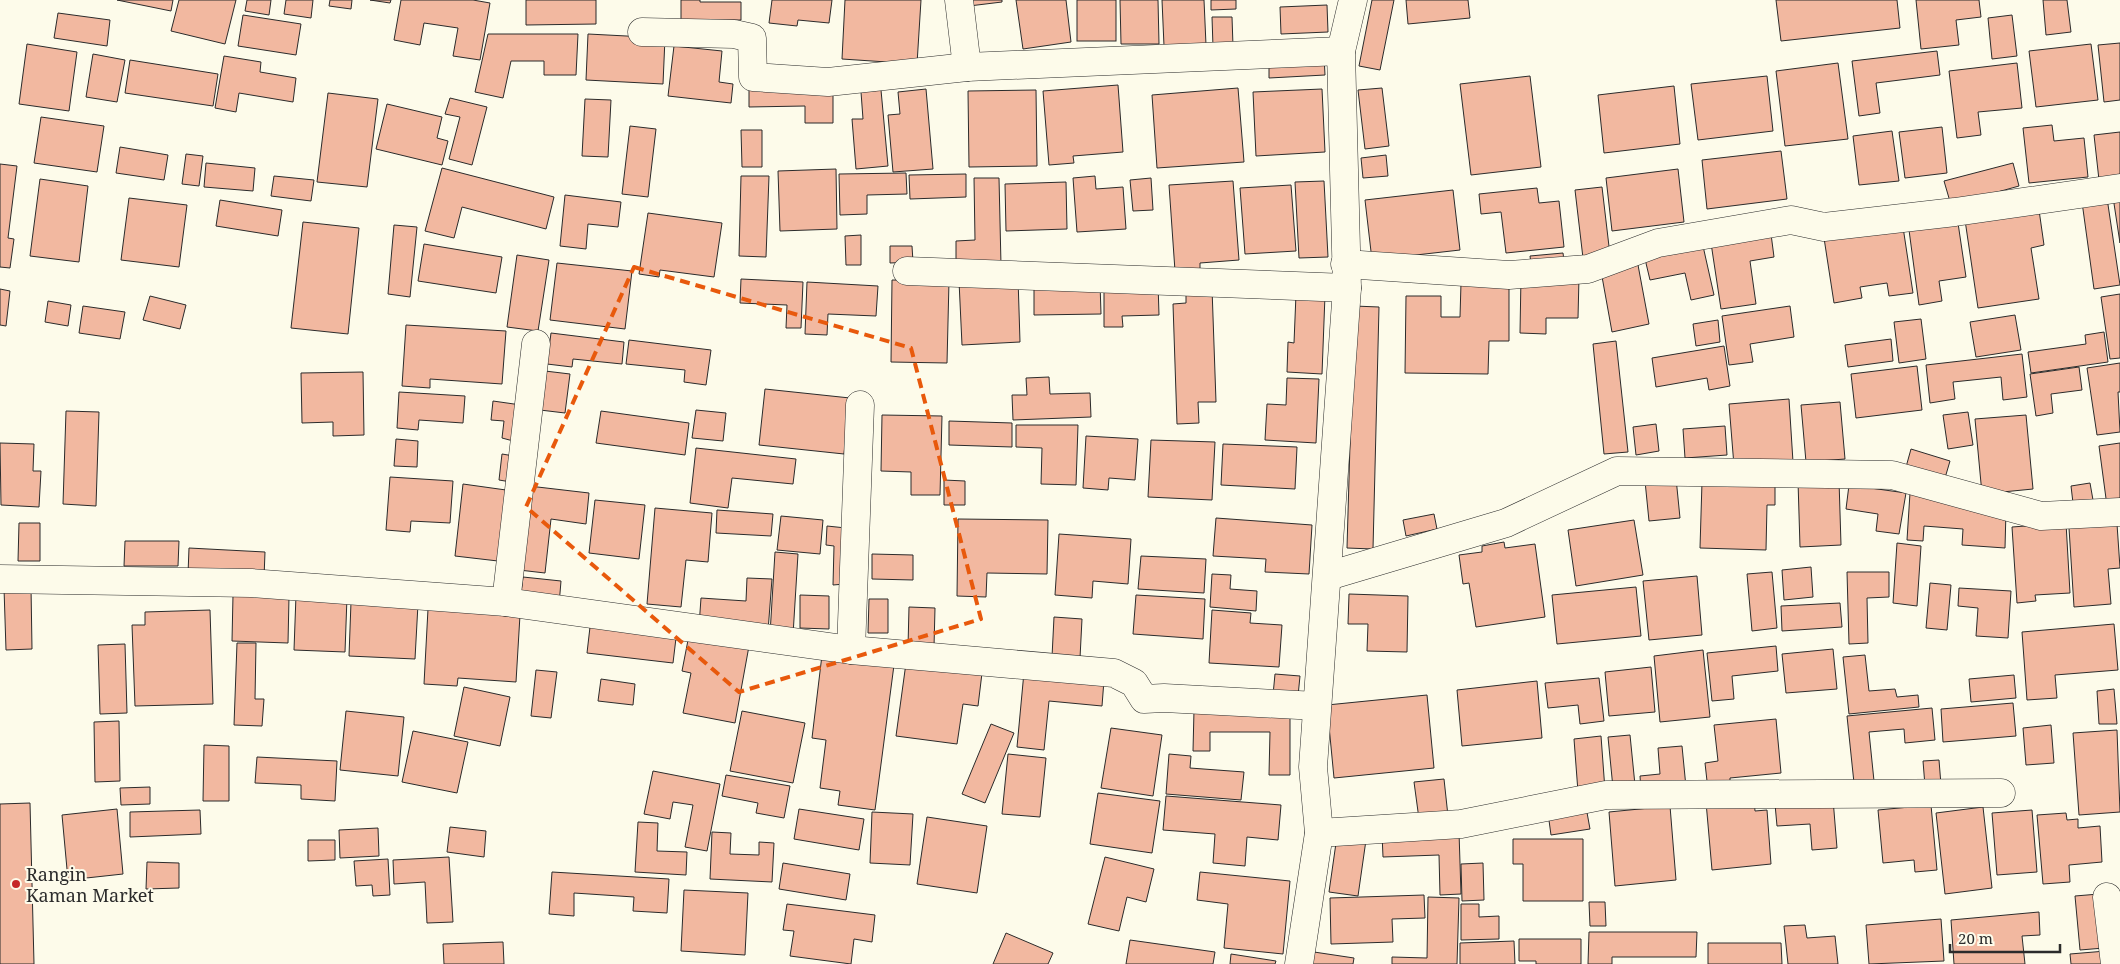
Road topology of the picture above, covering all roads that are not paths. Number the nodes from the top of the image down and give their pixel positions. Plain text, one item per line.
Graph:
1 (959, 0) edge
2 (1354, 0) edge
3 (642, 32) dead end
4 (1341, 51) junction
5 (967, 67) junction
6 (2120, 188) edge
7 (907, 271) dead end
8 (1346, 276) junction
9 (536, 344) dead end
10 (860, 405) dead end
11 (2120, 512) edge
12 (1328, 576) junction
13 (0, 579) edge
14 (506, 602) junction
15 (851, 650) junction
16 (1316, 706) junction
17 (2001, 793) dead end
18 (1319, 833) junction
19 (2107, 897) dead end
20 (1299, 964) edge
21 (2116, 964) edge

1 - 5 street
2 - 4 street
3 - 5 street
4 - 5 street
4 - 8 street
6 - 8 street
7 - 8 street
8 - 12 street
9 - 14 street
10 - 15 street
11 - 12 street
12 - 16 street
13 - 14 street
14 - 15 street
15 - 16 street
16 - 18 street
17 - 18 street
18 - 20 street
19 - 21 street

